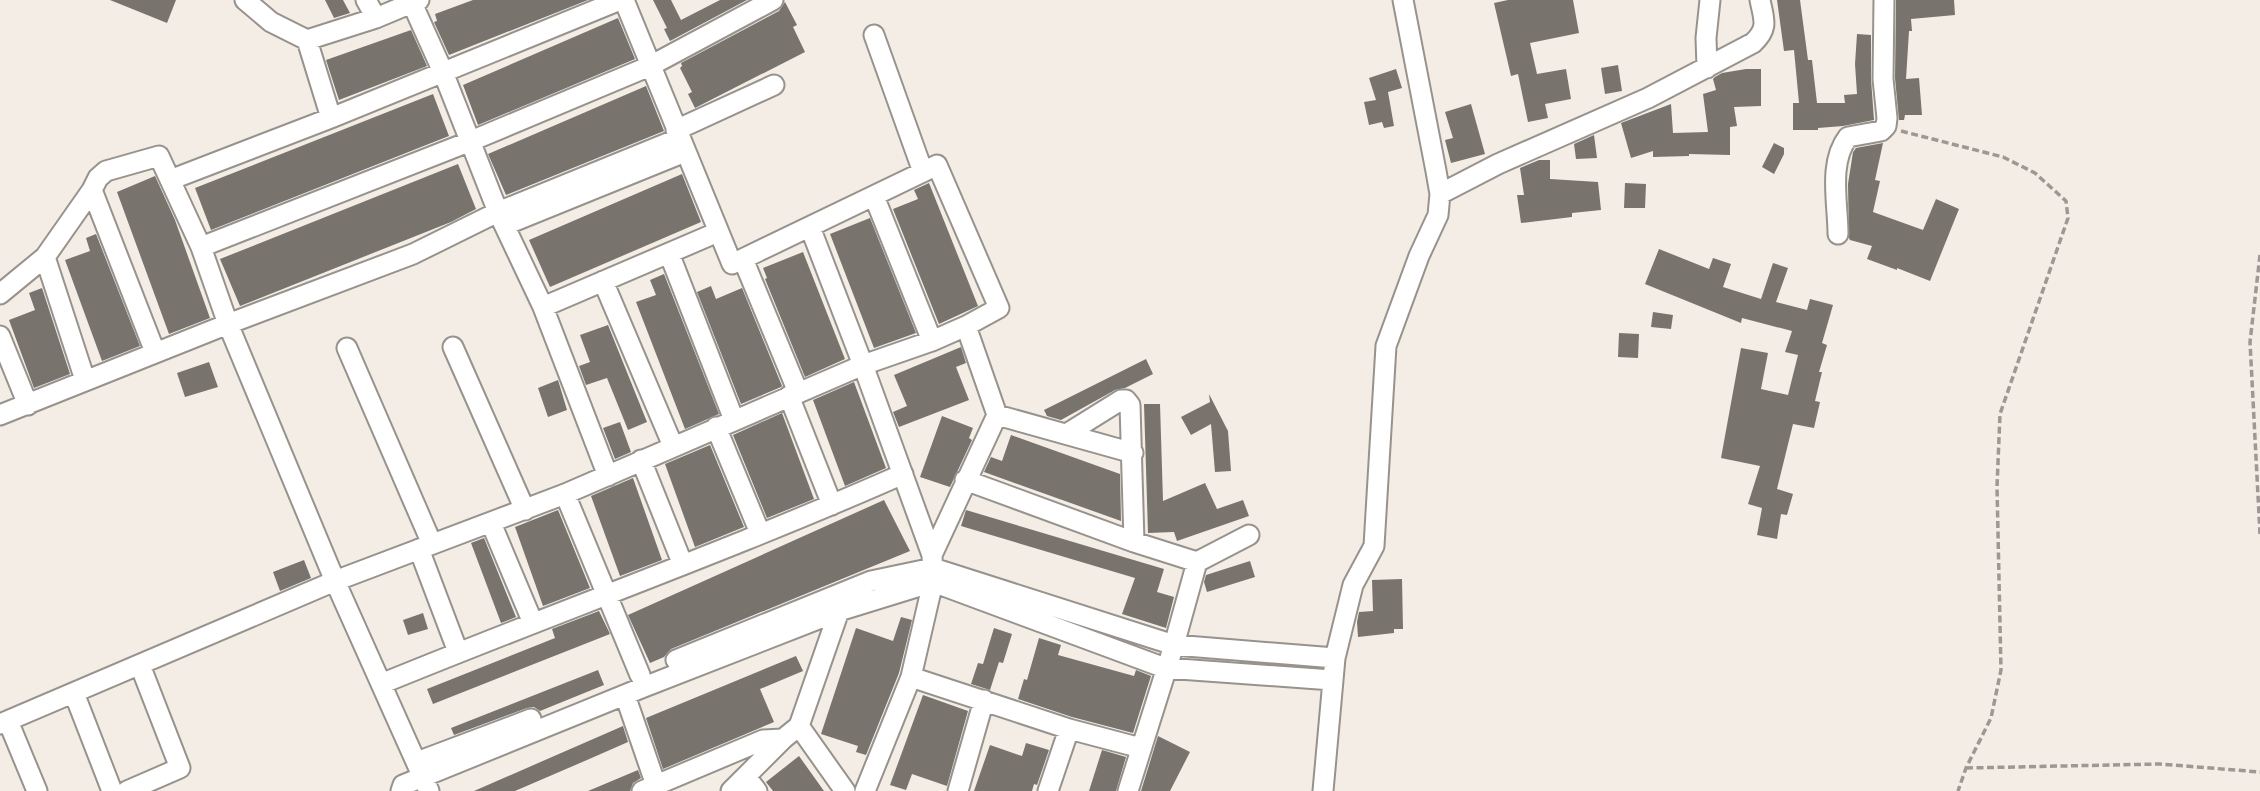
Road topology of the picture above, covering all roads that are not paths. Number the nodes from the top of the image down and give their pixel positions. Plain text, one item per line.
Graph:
1 (244, 0) edge
2 (366, 0) edge
3 (622, 0) edge
4 (773, 0) edge
5 (1403, 0) edge
6 (1710, 0) edge
7 (1760, 0) edge
8 (1884, 0) edge
9 (416, 1) edge
10 (376, 19) junction
11 (874, 35) dead end
12 (307, 40) junction
13 (649, 66) junction
14 (1707, 68) junction
15 (443, 72) junction
16 (774, 85) dead end
17 (331, 118) junction
18 (680, 140) junction
19 (471, 141) junction
20 (923, 173) junction
21 (170, 180) junction
22 (92, 190) junction
23 (1440, 194) junction
24 (874, 196) junction
25 (502, 218) junction
26 (810, 227) junction
27 (719, 232) junction
28 (1838, 234) dead end
29 (201, 247) junction
30 (669, 253) junction
31 (45, 257) junction
32 (743, 259) junction
33 (603, 281) junction
34 (0, 294) edge
35 (543, 307) junction
36 (228, 324) junction
37 (966, 326) junction
38 (0, 336) edge
39 (932, 341) junction
40 (453, 347) dead end
41 (347, 348) dead end
42 (155, 352) junction
43 (863, 365) junction
44 (85, 380) junction
45 (794, 394) junction
46 (28, 405) junction
47 (0, 415) edge
48 (997, 415) junction
49 (725, 424) junction
50 (1068, 433) junction
51 (673, 446) junction
52 (1133, 453) junction
53 (641, 460) junction
54 (903, 474) junction
55 (608, 475) junction
56 (965, 480) junction
57 (565, 494) junction
58 (832, 505) junction
59 (525, 510) junction
60 (491, 523) junction
61 (760, 533) junction
62 (1249, 535) dead end
63 (1135, 542) junction
64 (426, 547) junction
65 (1197, 562) junction
66 (683, 565) junction
67 (933, 569) junction
68 (335, 581) junction
69 (607, 596) junction
70 (839, 611) junction
71 (533, 623) junction
72 (1174, 645) junction
73 (458, 652) junction
74 (1335, 658) junction
75 (140, 665) junction
76 (1165, 668) junction
77 (640, 675) junction
78 (911, 677) junction
79 (1332, 680) junction
80 (381, 684) junction
81 (74, 693) junction
82 (625, 695) junction
83 (984, 700) junction
84 (4, 722) edge
85 (799, 726) junction
86 (1069, 729) junction
87 (783, 739) junction
88 (1142, 748) junction
89 (423, 777) edge
90 (752, 784) edge
91 (652, 789) edge
92 (37, 791) edge
93 (112, 791) edge
94 (127, 791) edge
95 (401, 791) edge
96 (731, 791) edge
97 (845, 791) edge
98 (865, 791) edge
99 (958, 791) edge
100 (1048, 791) edge
101 (1128, 791) edge
102 (1323, 791) edge

1 - 12 street
2 - 10 street
3 - 13 street
3 - 15 street
4 - 13 street
5 - 23 street
6 - 14 street
7 - 14 street
8 - 28 street
9 - 10 street
9 - 15 street
10 - 12 street
11 - 20 street
12 - 17 street
13 - 18 street
13 - 19 street
14 - 23 street
15 - 17 street
15 - 19 street
16 - 18 street
17 - 21 street
18 - 25 street
18 - 27 street
19 - 25 street
19 - 29 street
20 - 24 street
20 - 37 street
21 - 22 street
21 - 29 street
22 - 31 street
22 - 42 street
23 - 74 street
24 - 26 street
24 - 39 street
25 - 35 street
25 - 36 street
26 - 32 street
26 - 43 street
27 - 30 street
27 - 32 street
29 - 36 street
30 - 33 street
30 - 49 street
31 - 34 street
31 - 44 street
32 - 45 street
33 - 35 street
33 - 51 street
35 - 55 street
36 - 42 street
36 - 68 street
37 - 39 street
37 - 48 street
38 - 46 street
39 - 43 street
40 - 59 street
41 - 64 street
42 - 44 street
43 - 45 street
43 - 54 street
44 - 46 street
45 - 49 street
45 - 58 street
46 - 47 street
48 - 50 street
48 - 56 street
49 - 51 street
49 - 61 street
50 - 52 street
50 - 52 street
51 - 53 street
52 - 63 street
53 - 55 street
53 - 66 street
54 - 58 street
54 - 67 street
55 - 57 street
56 - 63 street
56 - 67 street
57 - 59 street
57 - 69 street
58 - 61 street
59 - 60 street
60 - 64 street
60 - 71 street
61 - 66 street
62 - 65 street
63 - 65 street
64 - 68 street
64 - 73 street
65 - 72 street
66 - 69 street
67 - 70 street
67 - 72 street
67 - 76 street
67 - 77 street
67 - 78 street
68 - 75 street
68 - 80 street
69 - 71 street
69 - 77 street
70 - 82 street
70 - 85 street
71 - 73 street
72 - 74 street
72 - 76 street
73 - 80 street
74 - 79 street
75 - 81 street
75 - 94 street
76 - 79 street
76 - 88 street
77 - 89 street
78 - 83 street
78 - 98 street
79 - 102 street
80 - 89 street
81 - 84 street
81 - 93 street
82 - 89 street
82 - 91 street
83 - 86 street
83 - 99 street
84 - 92 street
85 - 87 street
85 - 97 street
86 - 88 street
86 - 100 street
87 - 90 street
87 - 91 street
88 - 101 street
89 - 95 street
90 - 96 street

